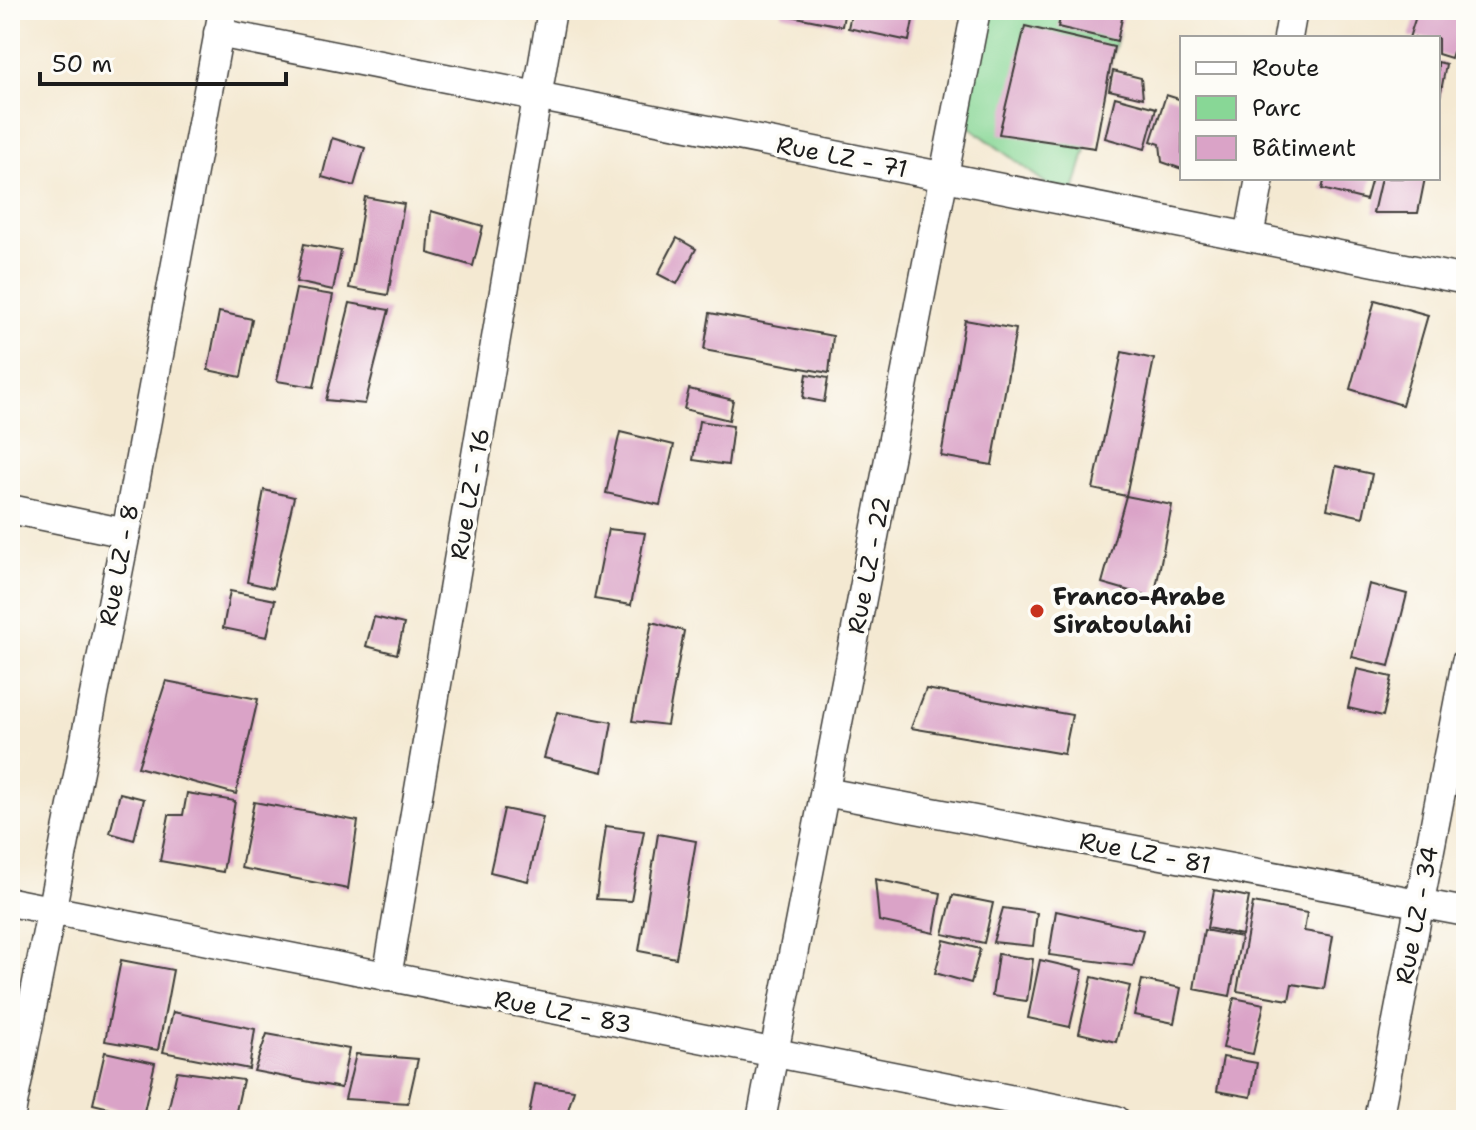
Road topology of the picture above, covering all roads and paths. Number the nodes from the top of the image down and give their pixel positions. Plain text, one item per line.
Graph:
1 (552, 10) edge
2 (976, 10) edge
3 (1293, 10) edge
4 (220, 21) edge
5 (1288, 36) edge
6 (537, 96) junction
7 (944, 177) junction
8 (1260, 180) edge
9 (1249, 237) junction
10 (1466, 280) edge
11 (10, 509) edge
12 (126, 533) junction
13 (1466, 662) edge
14 (825, 792) junction
15 (10, 902) edge
16 (1419, 905) junction
17 (50, 910) junction
18 (1466, 912) edge
19 (387, 977) junction
20 (774, 1054) junction
21 (1067, 1115) edge
22 (10, 1119) edge
23 (761, 1120) edge
24 (1116, 1120) edge
25 (1378, 1120) edge

1 - 6 street, Rue LZ - 16
2 - 7 street, Rue LZ - 22
3 - 5 street
4 - 6 street, Rue LZ - 71
4 - 12 street, Rue LZ - 8
6 - 7 street, Rue LZ - 71
6 - 19 street, Rue LZ - 16
7 - 9 street, Rue LZ - 71
7 - 14 street, Rue LZ - 22
8 - 9 street
9 - 10 street, Rue LZ - 71
11 - 12 street
12 - 17 street, Rue LZ - 8
13 - 16 street, Rue LZ - 34
14 - 16 street, Rue LZ - 81
14 - 20 street, Rue LZ - 22
15 - 17 street, Rue LZ - 83
16 - 18 street, Rue LZ - 81
16 - 25 street, Rue LZ - 34
17 - 19 street, Rue LZ - 83
17 - 22 street, Rue LZ - 8
19 - 20 street, Rue LZ - 83
20 - 21 street, Rue LZ - 83
20 - 23 street, Rue LZ - 22
21 - 24 street, Rue LZ - 83

